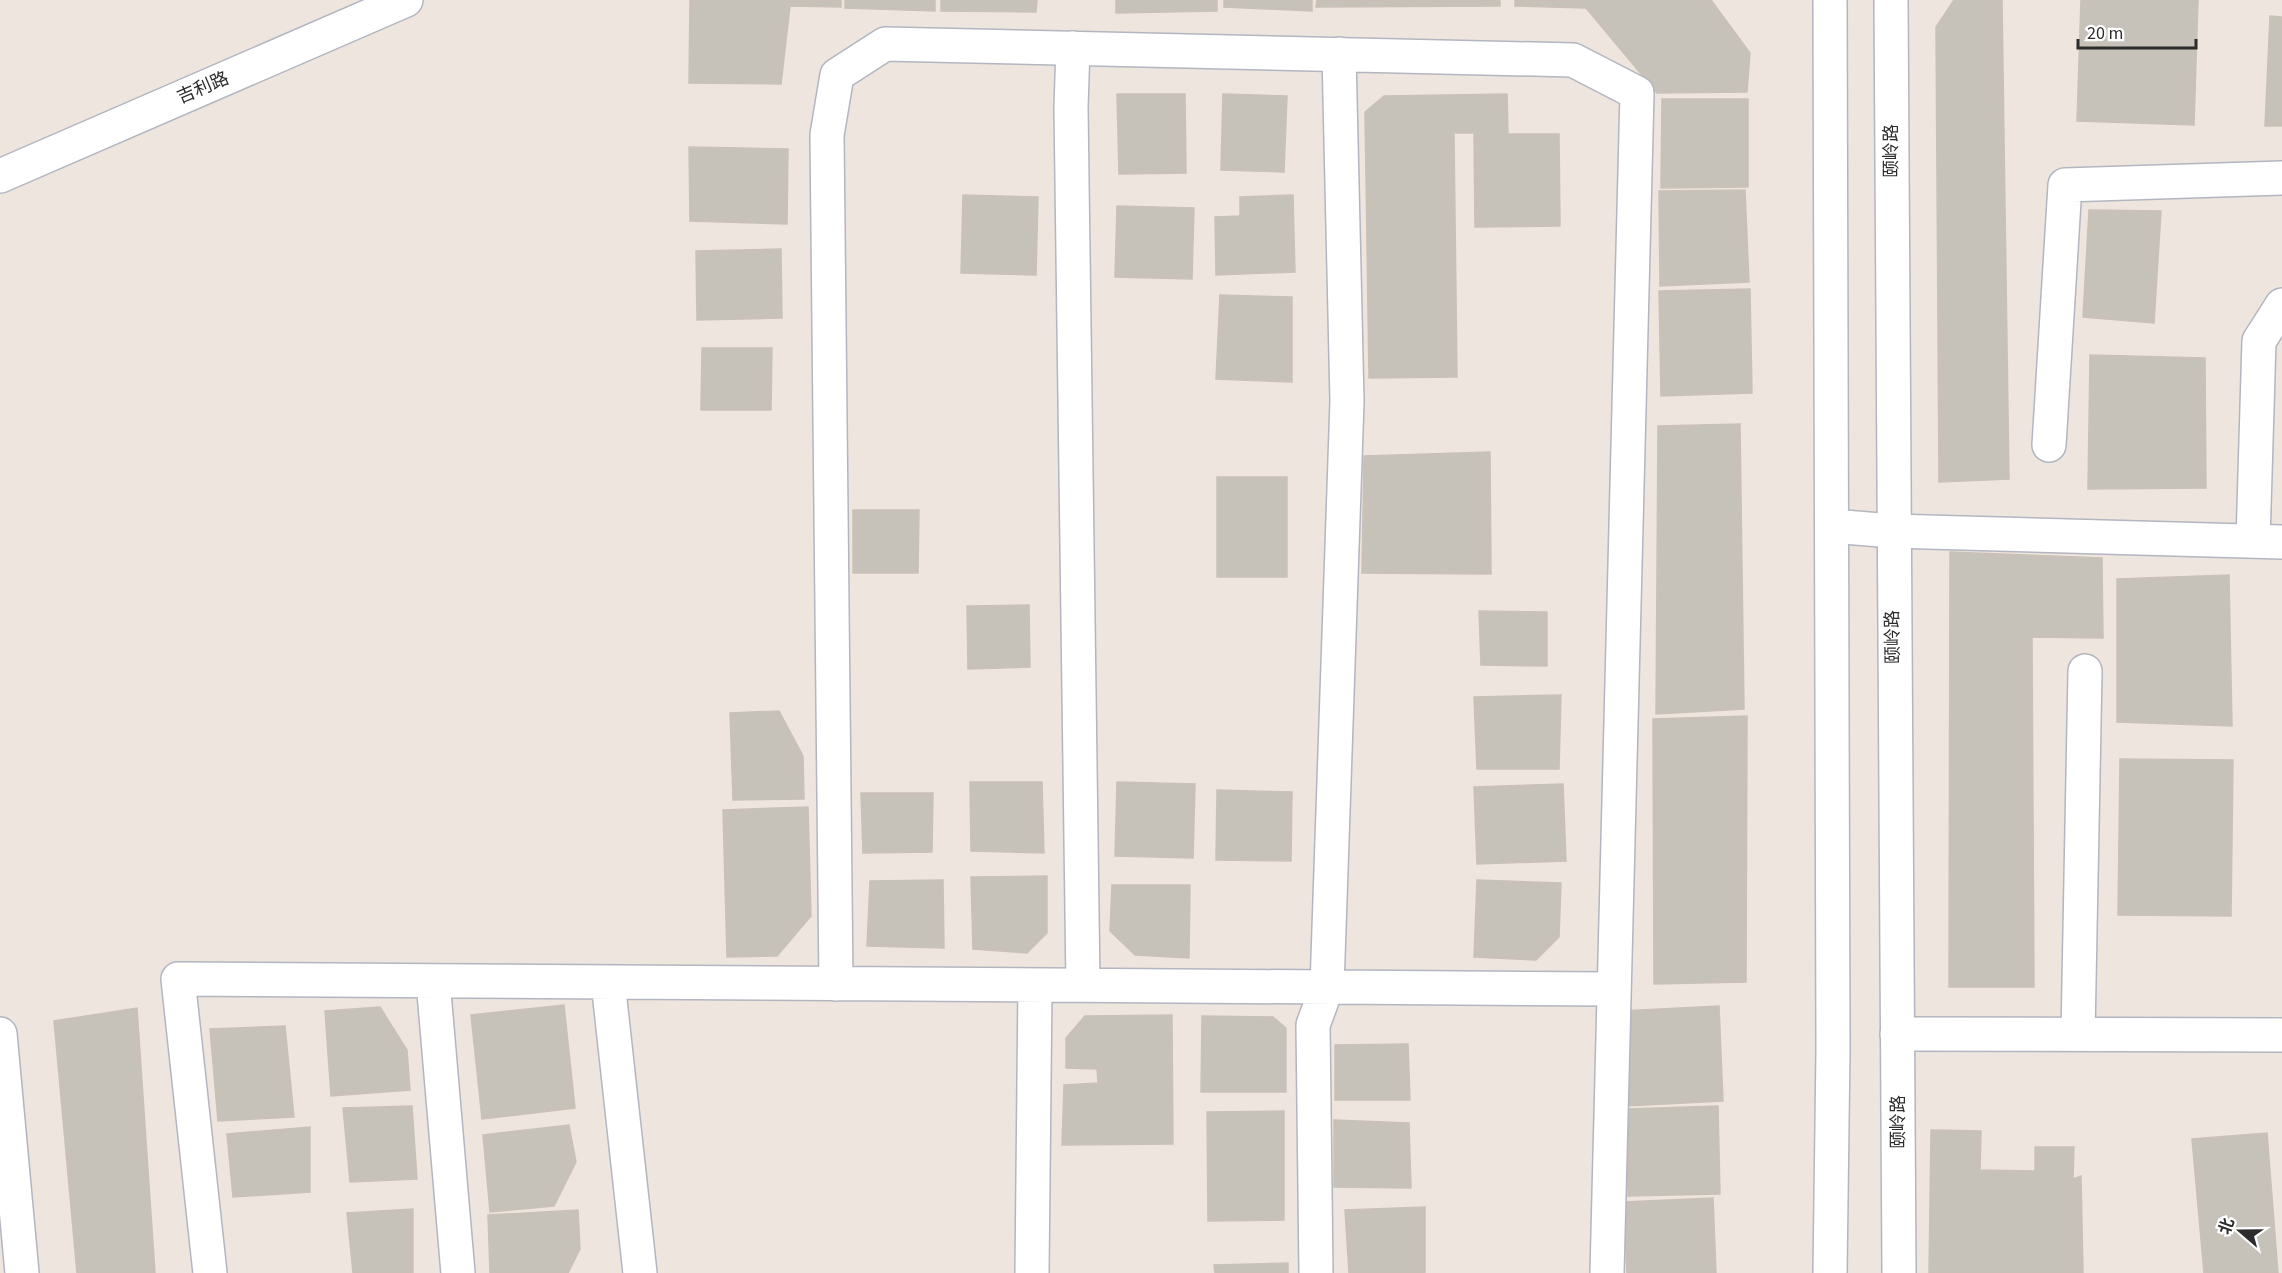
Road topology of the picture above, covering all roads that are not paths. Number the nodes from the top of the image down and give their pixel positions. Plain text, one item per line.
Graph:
1 (406, 0) edge
2 (1830, 0) edge
3 (1890, 0) edge
4 (1073, 48) junction
5 (1339, 54) junction
6 (0, 176) edge
7 (2282, 178) edge
8 (2282, 305) edge
9 (2049, 445) dead end
10 (1832, 526) junction
11 (1892, 531) junction
12 (2268, 542) edge
13 (2085, 671) dead end
14 (433, 981) junction
15 (608, 982) junction
16 (836, 984) junction
17 (1035, 985) junction
18 (1083, 985) junction
19 (1327, 987) junction
20 (1612, 989) dead end
21 (0, 1034) edge
22 (1897, 1034) junction
23 (2078, 1034) junction
24 (2282, 1035) edge
25 (22, 1273) edge
26 (210, 1273) edge
27 (458, 1273) edge
28 (640, 1273) edge
29 (1032, 1273) edge
30 (1316, 1273) edge
31 (1607, 1273) edge
32 (1830, 1273) edge
33 (1899, 1273) edge

1 - 6 street, 吉利路
2 - 10 street
3 - 11 street, 颐岭路
4 - 5 street
4 - 16 street
4 - 18 street
5 - 19 street
5 - 31 street
7 - 9 street
8 - 12 street
10 - 11 street
10 - 32 street
11 - 12 street
11 - 22 street, 颐岭路
13 - 23 street
14 - 15 street
14 - 26 street
14 - 27 street
15 - 16 street
15 - 28 street
16 - 17 street
17 - 18 street
17 - 29 street
18 - 19 street
19 - 20 street
19 - 30 street
21 - 25 street
22 - 23 street
22 - 33 street, 颐岭路
23 - 24 street

